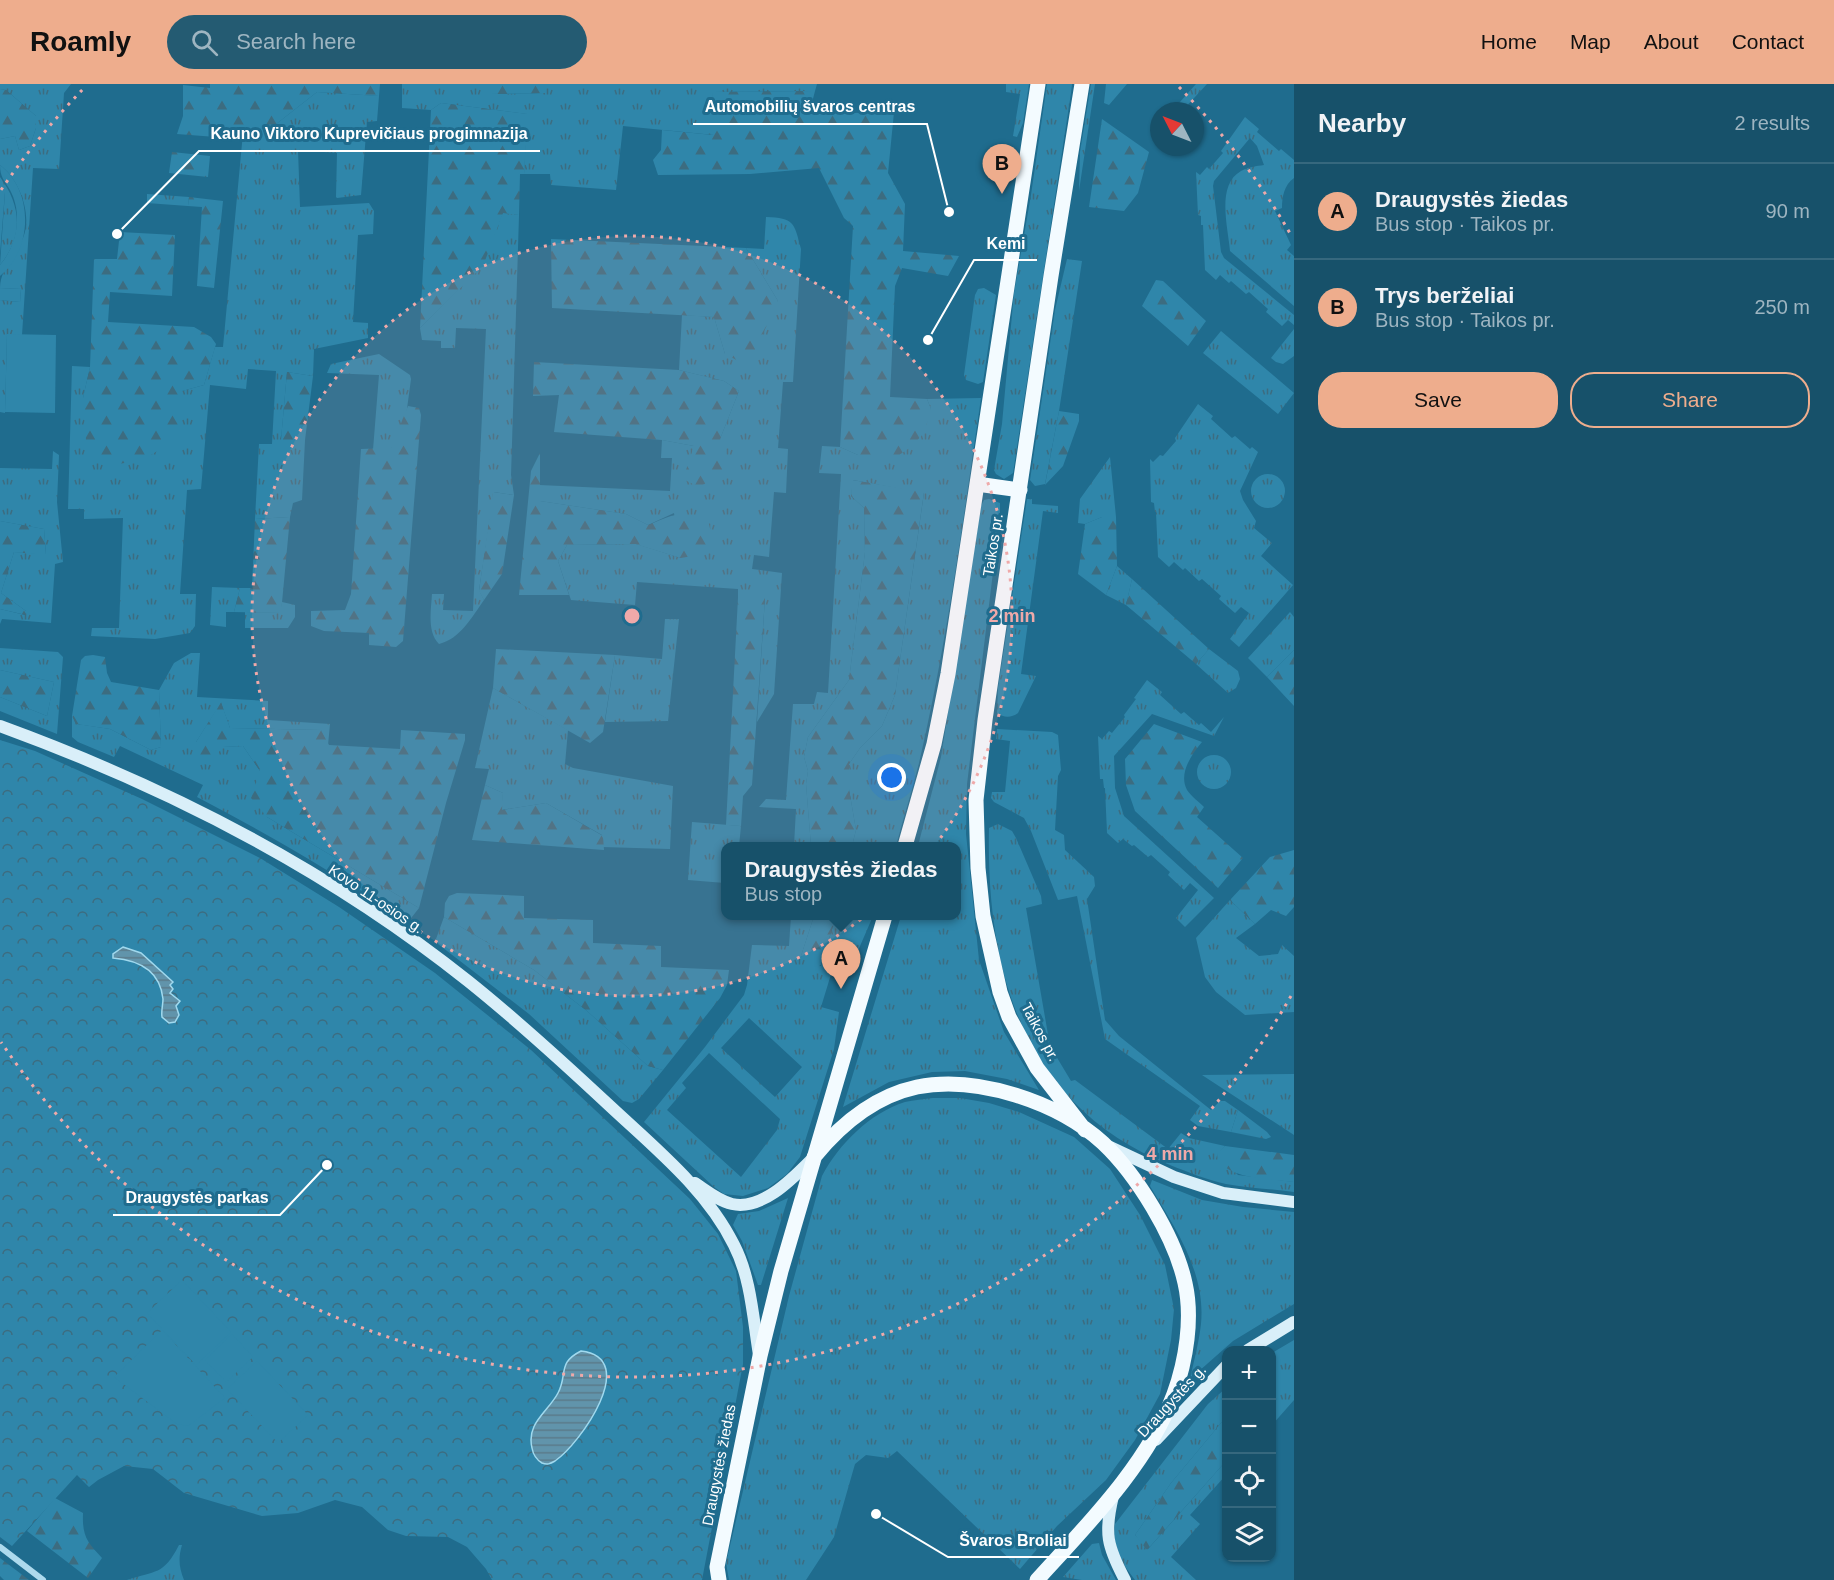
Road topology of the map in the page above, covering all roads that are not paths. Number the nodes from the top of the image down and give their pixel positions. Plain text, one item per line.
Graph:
1 (1038, 84) edge
2 (1082, 84) edge
3 (977, 484) junction
4 (1020, 490) junction
5 (0, 726) edge
6 (906, 842) edge
7 (884, 920) edge
8 (1085, 1130) junction
9 (1103, 1144) junction
10 (814, 1157) junction
11 (684, 1176) junction
12 (1294, 1202) edge
13 (1294, 1322) edge
14 (1255, 1346) edge
15 (759, 1356) junction
16 (1222, 1371) edge
17 (1139, 1458) junction
18 (1114, 1491) junction
19 (0, 1547) edge
20 (717, 1576) edge
21 (43, 1580) edge
22 (1037, 1580) edge
23 (1125, 1580) edge

1 - 3 main road, Taikos pr.
2 - 4 main road, Taikos pr.
3 - 4 main road
3 - 6 main road, Taikos pr.
4 - 8 main road, Taikos pr.
5 - 11 main road, Kovo 11-osios g.
7 - 10 main road
8 - 9 main road, Draugystės žiedas
8 - 10 main road, Draugystės žiedas
9 - 12 main road
9 - 17 main road, Draugystės žiedas
10 - 11 main road, Kovo 11-osios g.
10 - 15 main road, Draugystės žiedas
11 - 15 main road, Kovo 11-osios g.
13 - 14 main road
15 - 20 main road, Draugystės žiedas
16 - 17 main road, Draugystės g.
17 - 18 main road, Draugystės žiedas
18 - 22 main road, Draugystės žiedas
18 - 23 main road
19 - 21 street

